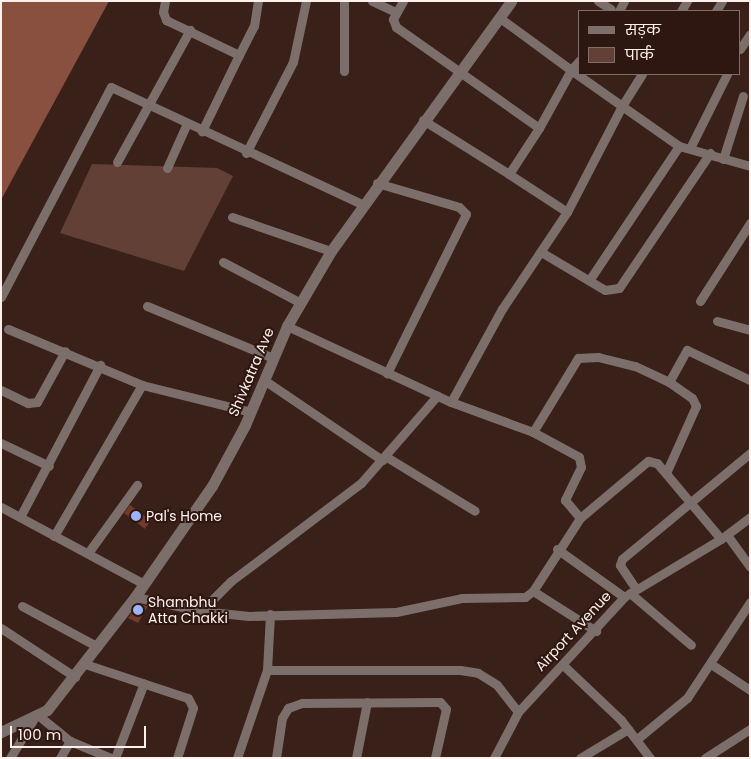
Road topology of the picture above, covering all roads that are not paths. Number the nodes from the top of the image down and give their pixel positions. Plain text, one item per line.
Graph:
1 (165, 1) edge
2 (258, 1) edge
3 (306, 1) edge
4 (344, 1) edge
5 (372, 1) edge
6 (403, 1) edge
7 (511, 1) edge
8 (598, 1) edge
9 (624, 1) edge
10 (615, 10) edge
11 (396, 12) junction
12 (500, 18) junction
13 (190, 30) junction
14 (750, 34) edge
15 (741, 48) edge
16 (239, 55) junction
17 (578, 62) edge
18 (571, 70) junction
19 (344, 71) dead end
20 (460, 71) junction
21 (578, 75) edge
22 (578, 75) edge
23 (641, 75) edge
24 (726, 75) edge
25 (744, 96) dead end
26 (147, 103) junction
27 (622, 106) junction
28 (423, 120) junction
29 (187, 123) junction
30 (539, 128) junction
31 (202, 131) junction
32 (678, 146) junction
33 (690, 148) junction
34 (246, 153) junction
35 (710, 153) junction
36 (723, 159) junction
37 (117, 162) dead end
38 (750, 166) edge
39 (167, 168) dead end
40 (509, 174) junction
41 (377, 183) junction
42 (362, 204) junction
43 (568, 212) junction
44 (232, 217) dead end
45 (750, 223) edge
46 (330, 251) junction
47 (540, 252) junction
48 (223, 262) dead end
49 (590, 278) junction
50 (1, 297) edge
51 (700, 302) dead end
52 (301, 303) junction
53 (147, 306) dead end
54 (717, 321) dead end
55 (286, 326) junction
56 (8, 329) dead end
57 (750, 330) edge
58 (66, 351) junction
59 (273, 358) junction
60 (100, 365) junction
61 (387, 373) junction
62 (264, 380) junction
63 (750, 380) edge
64 (669, 382) junction
65 (142, 385) junction
66 (1, 390) edge
67 (437, 396) junction
68 (451, 402) junction
69 (251, 412) junction
70 (533, 432) junction
71 (1, 443) edge
72 (750, 453) edge
73 (384, 458) junction
74 (49, 466) junction
75 (666, 473) junction
76 (137, 485) dead end
77 (691, 504) junction
78 (1, 507) edge
79 (475, 511) dead end
80 (750, 517) edge
81 (20, 518) junction
82 (580, 518) junction
83 (54, 536) junction
84 (724, 537) junction
85 (557, 550) junction
86 (88, 553) junction
87 (750, 567) edge
88 (144, 584) junction
89 (533, 591) junction
90 (630, 593) junction
91 (135, 597) junction
92 (750, 602) edge
93 (22, 606) dead end
94 (201, 611) junction
95 (270, 614) junction
96 (1, 628) edge
97 (596, 631) junction
98 (691, 645) dead end
99 (98, 647) junction
100 (85, 664) junction
101 (712, 664) junction
102 (563, 665) junction
103 (268, 670) junction
104 (75, 677) junction
105 (144, 683) junction
106 (750, 690) edge
107 (367, 702) junction
108 (518, 712) junction
109 (36, 718) junction
110 (750, 729) edge
111 (628, 730) junction
112 (1, 732) edge
113 (637, 738) junction
114 (70, 741) junction
115 (10, 758) edge
116 (60, 758) edge
117 (113, 758) edge
118 (177, 758) edge
119 (237, 758) edge
120 (276, 758) edge
121 (356, 758) edge
122 (435, 758) edge
123 (494, 758) edge
124 (580, 758) edge
125 (650, 758) edge
126 (705, 758) edge

1 - 13 street
2 - 16 street
3 - 34 street
4 - 19 street
5 - 11 street
6 - 11 street
7 - 12 street, Shivkatra Ave
8 - 10 street
9 - 10 street
11 - 20 street
12 - 18 street
12 - 20 street, Shivkatra Ave
13 - 16 street
13 - 26 street
14 - 15 street
16 - 31 street
17 - 18 street
18 - 21 street
18 - 30 street
20 - 28 street, Shivkatra Ave
20 - 30 street
22 - 27 street
23 - 27 street
24 - 33 street
25 - 36 street
26 - 29 street
26 - 37 street
26 - 50 street
27 - 32 street
27 - 43 street
28 - 40 street
28 - 41 street, Shivkatra Ave
29 - 31 street
29 - 39 street
30 - 40 street
31 - 34 street
32 - 33 street
32 - 49 street
33 - 35 street
34 - 42 street
35 - 36 street
35 - 49 street
36 - 38 street
40 - 43 street
41 - 42 street, Shivkatra Ave
41 - 61 street
42 - 46 street, Shivkatra Ave
43 - 47 street
44 - 46 street
45 - 51 street
46 - 52 street, Shivkatra Ave
47 - 49 street
47 - 68 street
48 - 52 street
52 - 55 street, Shivkatra Ave
53 - 59 street
54 - 57 street
55 - 59 street, Shivkatra Ave
55 - 61 street
56 - 58 street
58 - 60 street
58 - 66 street
59 - 62 street, Shivkatra Ave
60 - 65 street
60 - 74 street
61 - 67 street
62 - 69 street, Shivkatra Ave
62 - 73 street
63 - 64 street
64 - 70 street
64 - 75 street
65 - 69 street
65 - 83 street
67 - 68 street
67 - 73 street
68 - 70 street
69 - 88 street, Shivkatra Ave
70 - 82 street
71 - 74 street
72 - 77 street
73 - 79 street
73 - 94 street
74 - 81 street
75 - 77 street
75 - 82 street
76 - 86 street
77 - 84 street
77 - 90 street
78 - 81 street
80 - 84 street, Airport Avenue
81 - 83 street
82 - 85 street
83 - 86 street
84 - 87 street
84 - 90 street, Airport Avenue
85 - 89 street
85 - 90 street
86 - 88 street
88 - 91 street, Shivkatra Ave
89 - 95 street
89 - 97 street
90 - 97 street, Airport Avenue
90 - 98 street
91 - 94 street
91 - 99 street, Shivkatra Ave
92 - 101 street
93 - 99 street
94 - 95 street
95 - 103 street
96 - 104 street
97 - 102 street, Airport Avenue
99 - 100 street, Shivkatra Ave
100 - 104 street, Shivkatra Ave
100 - 105 street
101 - 106 street
101 - 113 street
102 - 108 street, Airport Avenue
102 - 111 street
103 - 108 street
103 - 119 street
104 - 109 street, Shivkatra Ave
105 - 117 street
105 - 118 street
107 - 120 street
107 - 121 street
107 - 122 street
108 - 123 street, Airport Avenue
109 - 112 street, Shivkatra Ave
109 - 114 street
109 - 115 street
110 - 126 street
111 - 113 street
111 - 124 street
113 - 125 street
114 - 116 street
114 - 117 street

